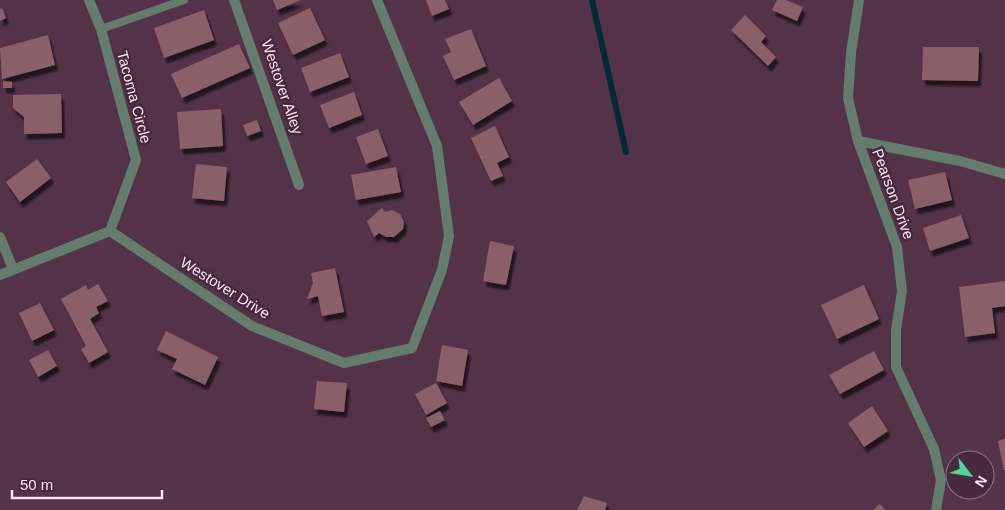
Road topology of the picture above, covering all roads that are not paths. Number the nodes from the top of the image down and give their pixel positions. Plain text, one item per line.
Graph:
1 (89, 0) edge
2 (184, 0) edge
3 (234, 0) edge
4 (377, 0) edge
5 (859, 0) edge
6 (101, 29) junction
7 (858, 141) junction
8 (1005, 174) edge
9 (299, 185) dead end
10 (110, 231) junction
11 (0, 238) edge
12 (13, 269) junction
13 (0, 276) edge
14 (936, 510) edge

1 - 6 street, Tacoma Circle
2 - 6 lane
3 - 9 street, Westover Alley
4 - 10 street, Westover Drive
5 - 7 street, Pearson Drive
6 - 10 street, Tacoma Circle
7 - 8 street
7 - 14 street, Pearson Drive
10 - 12 street
11 - 12 street
12 - 13 street

